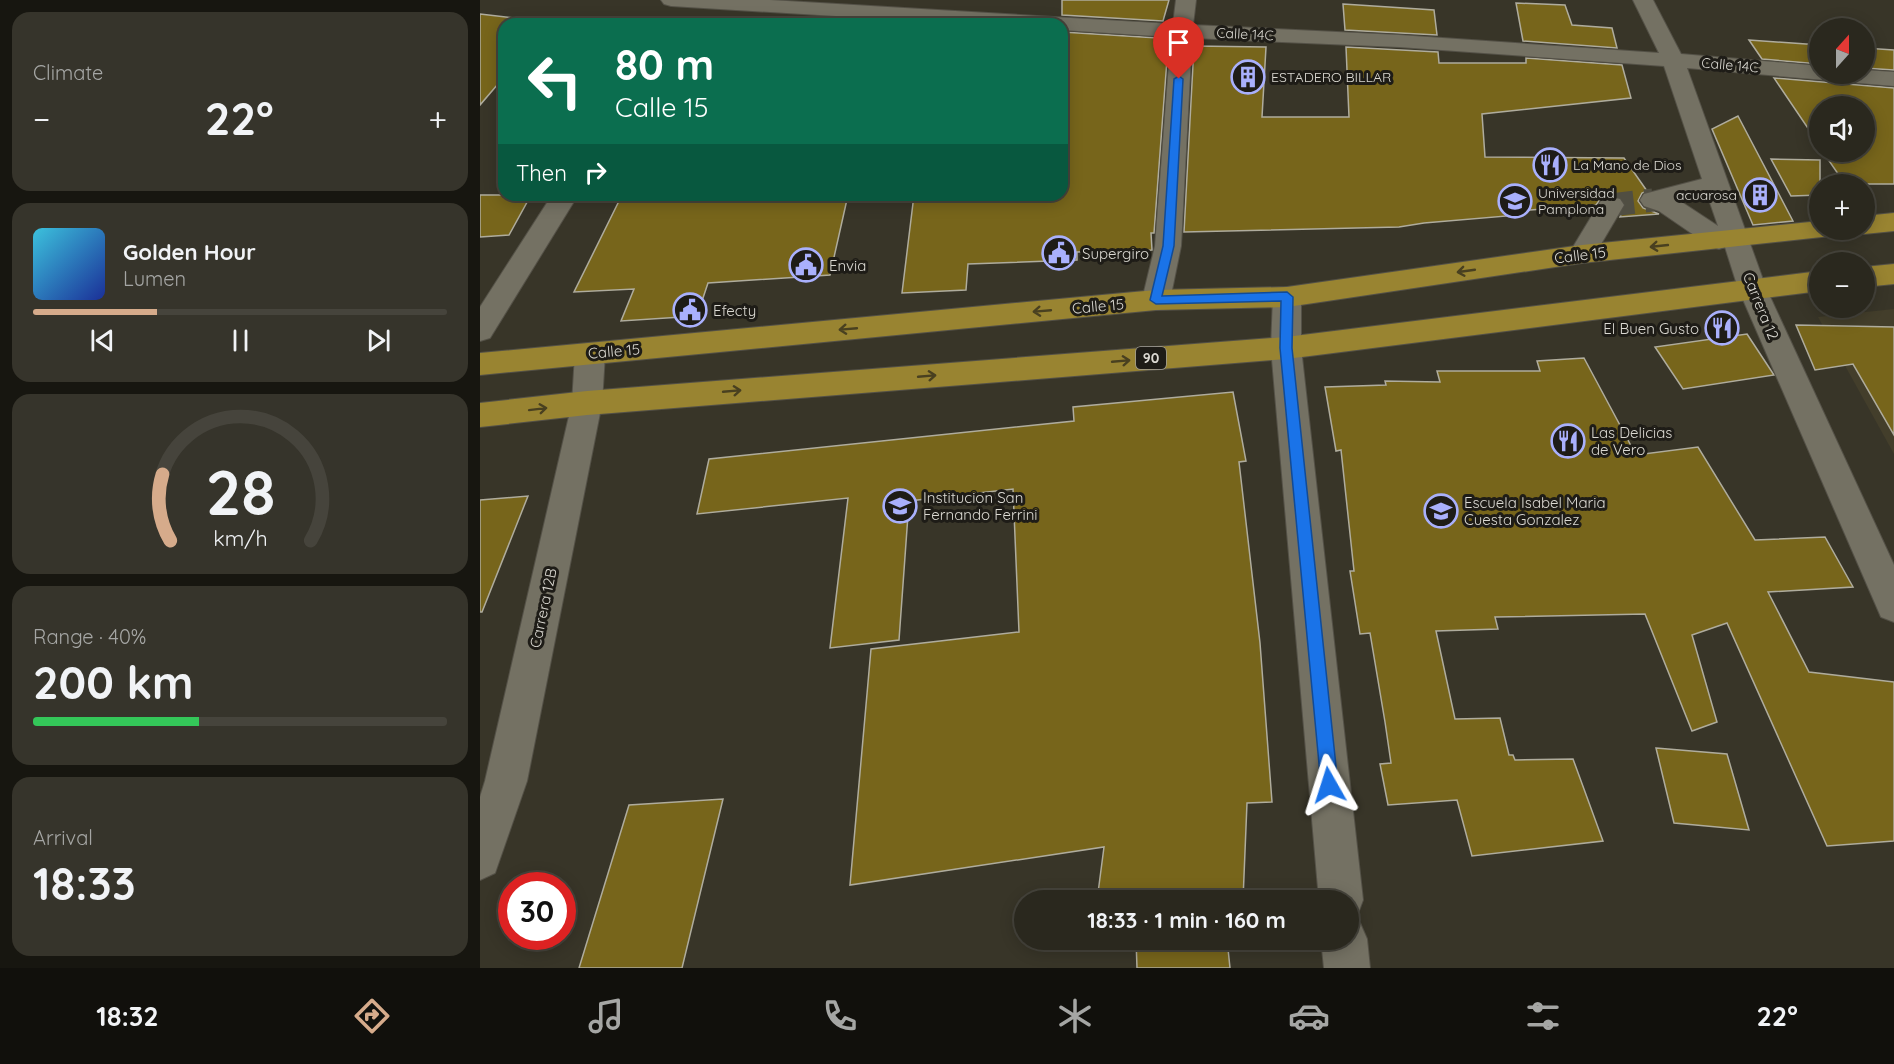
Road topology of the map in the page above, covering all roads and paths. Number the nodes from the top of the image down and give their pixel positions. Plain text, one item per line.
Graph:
1 (670, 0) edge
2 (1186, 0) edge
3 (1643, 0) edge
4 (708, 1) edge
5 (695, 18) edge
6 (977, 18) edge
7 (1068, 24) edge
8 (1182, 31) junction
9 (1673, 60) junction
10 (1809, 72) edge
11 (1875, 78) edge
12 (1894, 79) edge
13 (1717, 183) junction
14 (561, 201) edge
15 (1611, 205) dead end
16 (1894, 222) edge
17 (1875, 224) edge
18 (1809, 231) edge
19 (1727, 239) junction
20 (1582, 254) junction
21 (1894, 274) edge
22 (1875, 276) edge
23 (1809, 282) edge
24 (1752, 288) junction
25 (1287, 297) junction
26 (1156, 300) junction
27 (480, 330) edge
28 (1286, 348) junction
29 (590, 354) junction
30 (480, 364) edge
31 (587, 403) junction
32 (480, 416) edge
33 (1894, 605) edge
34 (480, 858) edge
35 (1340, 890) edge
36 (1345, 950) edge
37 (1347, 968) edge

1 - 4 street, Calle 14C
2 - 8 street
3 - 9 street, Carrera 12
4 - 5 street
4 - 6 street, Calle 14C
7 - 8 street, Calle 14C
8 - 9 street, Calle 14C
8 - 26 street
9 - 10 street, Calle 14C
9 - 13 street, Carrera 12
11 - 12 street
13 - 19 street, Carrera 12
13 - 19 street
14 - 27 street
15 - 20 street
16 - 17 highway
18 - 19 highway, Calle 15
19 -> 20 highway, Calle 15
19 - 24 street, Carrera 12
20 -> 25 highway, Calle 15
21 - 22 highway
23 - 24 highway, 90
24 - 28 highway, 90
24 - 33 street, Carrera 12
25 - 26 highway, Calle 15
25 - 28 street
26 -> 29 highway, Calle 15
31 -> 28 highway, 90
28 - 35 street
29 - 30 highway, Calle 15
29 - 31 street, Carrera 12B
32 -> 31 highway, 90
31 - 34 street, Carrera 12B
36 - 37 street

